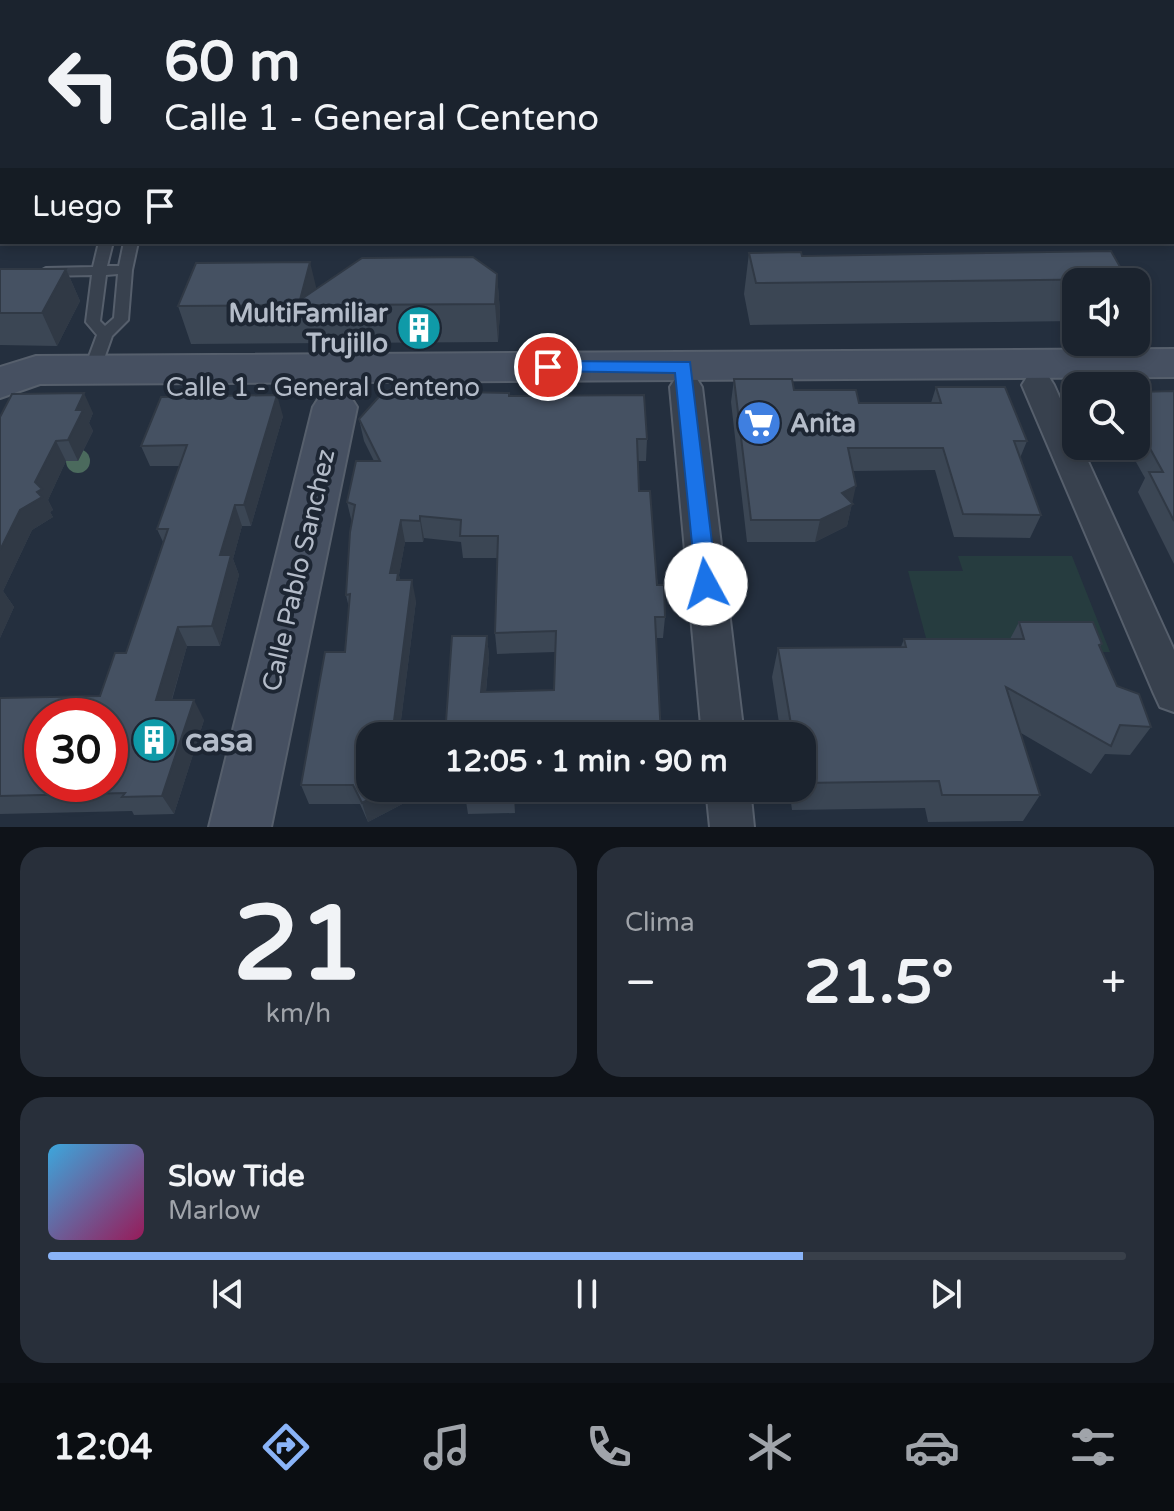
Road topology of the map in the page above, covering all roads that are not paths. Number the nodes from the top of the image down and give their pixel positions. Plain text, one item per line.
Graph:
1 (106, 244) edge
2 (131, 244) edge
3 (125, 270) junction
4 (99, 271) junction
5 (28, 272) edge
6 (99, 352) junction
7 (1174, 363) edge
8 (1033, 374) junction
9 (521, 377) junction
10 (685, 377) junction
11 (9, 378) edge
12 (1174, 383) edge
13 (329, 388) junction
14 (1174, 694) edge
15 (722, 722) edge
16 (729, 802) edge
17 (240, 827) edge
18 (732, 827) edge

1 - 4 lane
2 - 3 lane
3 - 4 lane
3 - 6 lane
4 - 5 lane
4 - 6 lane
6 - 11 main road, Calle 1 - General Centeno
6 - 13 main road, Calle 1 - General Centeno
7 - 8 main road, Calle 1 - General Centeno
8 - 10 main road, Calle 1 - General Centeno
8 - 12 main road, Calle 1 - General Centeno
8 - 14 street
9 - 10 main road, Calle 1 - General Centeno
9 - 13 main road, Calle 1 - General Centeno
9 - 13 main road, Calle 1 - General Centeno
10 - 15 street
11 - 13 main road, Calle 1 - General Centeno
13 - 17 main road, Calle Pablo Sanchez
16 - 18 street

